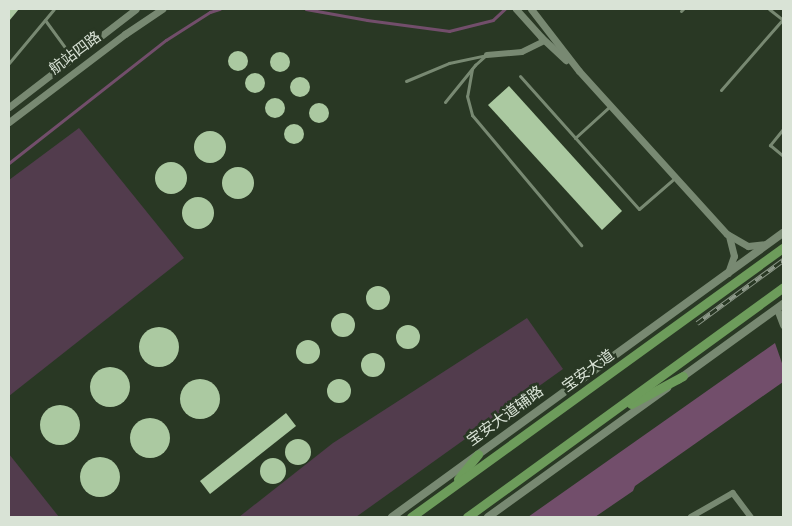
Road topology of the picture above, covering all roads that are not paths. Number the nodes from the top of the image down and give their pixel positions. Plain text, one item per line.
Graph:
1 (54, 9) edge
2 (136, 9) edge
3 (162, 9) edge
4 (516, 9) edge
5 (531, 9) edge
6 (769, 9) edge
7 (45, 20) junction
8 (783, 21) edge
9 (544, 41) junction
10 (487, 55) junction
11 (72, 58) junction
12 (9, 63) edge
13 (472, 69) junction
14 (579, 71) junction
15 (520, 76) dead end
16 (406, 81) dead end
17 (721, 90) dead end
18 (445, 102) dead end
19 (611, 106) junction
20 (9, 107) edge
21 (9, 122) edge
22 (783, 129) edge
23 (575, 138) junction
24 (783, 156) edge
25 (676, 177) junction
26 (783, 233) edge
27 (727, 234) junction
28 (771, 242) junction
29 (581, 245) dead end
30 (783, 248) edge
31 (728, 274) junction
32 (783, 287) edge
33 (780, 306) edge
34 (783, 325) edge
35 (683, 376) junction
36 (604, 418) junction
37 (478, 454) junction
38 (450, 489) junction
39 (392, 517) edge
40 (411, 517) edge
41 (467, 517) edge
42 (488, 517) edge
43 (692, 517) edge
44 (751, 517) edge

1 - 7 lane
2 - 11 street, 航站四路
3 - 21 street, 航站四路
4 - 9 street
5 - 14 street
6 - 8 lane
7 - 11 lane
7 - 12 lane
8 - 17 lane
9 - 10 street
9 - 14 street
10 - 13 lane
10 - 16 lane
11 - 20 street, 航站四路
13 - 18 lane
13 - 29 lane
14 - 19 street
15 - 23 lane
19 - 23 lane
19 - 25 street
22 - 24 lane
23 - 25 lane
25 - 27 street
26 - 28 main road, 宝安大道辅路
27 - 28 street
27 - 31 street
28 - 31 main road, 宝安大道辅路
30 - 38 main road, 宝安大道
31 - 37 main road, 宝安大道辅路
32 - 36 main road
33 - 34 street
33 - 35 main road
35 - 36 main road
35 - 42 main road
36 - 41 main road
37 - 38 main road
37 - 39 main road, 宝安大道辅路
38 - 40 main road, 宝安大道
43 - 44 street

